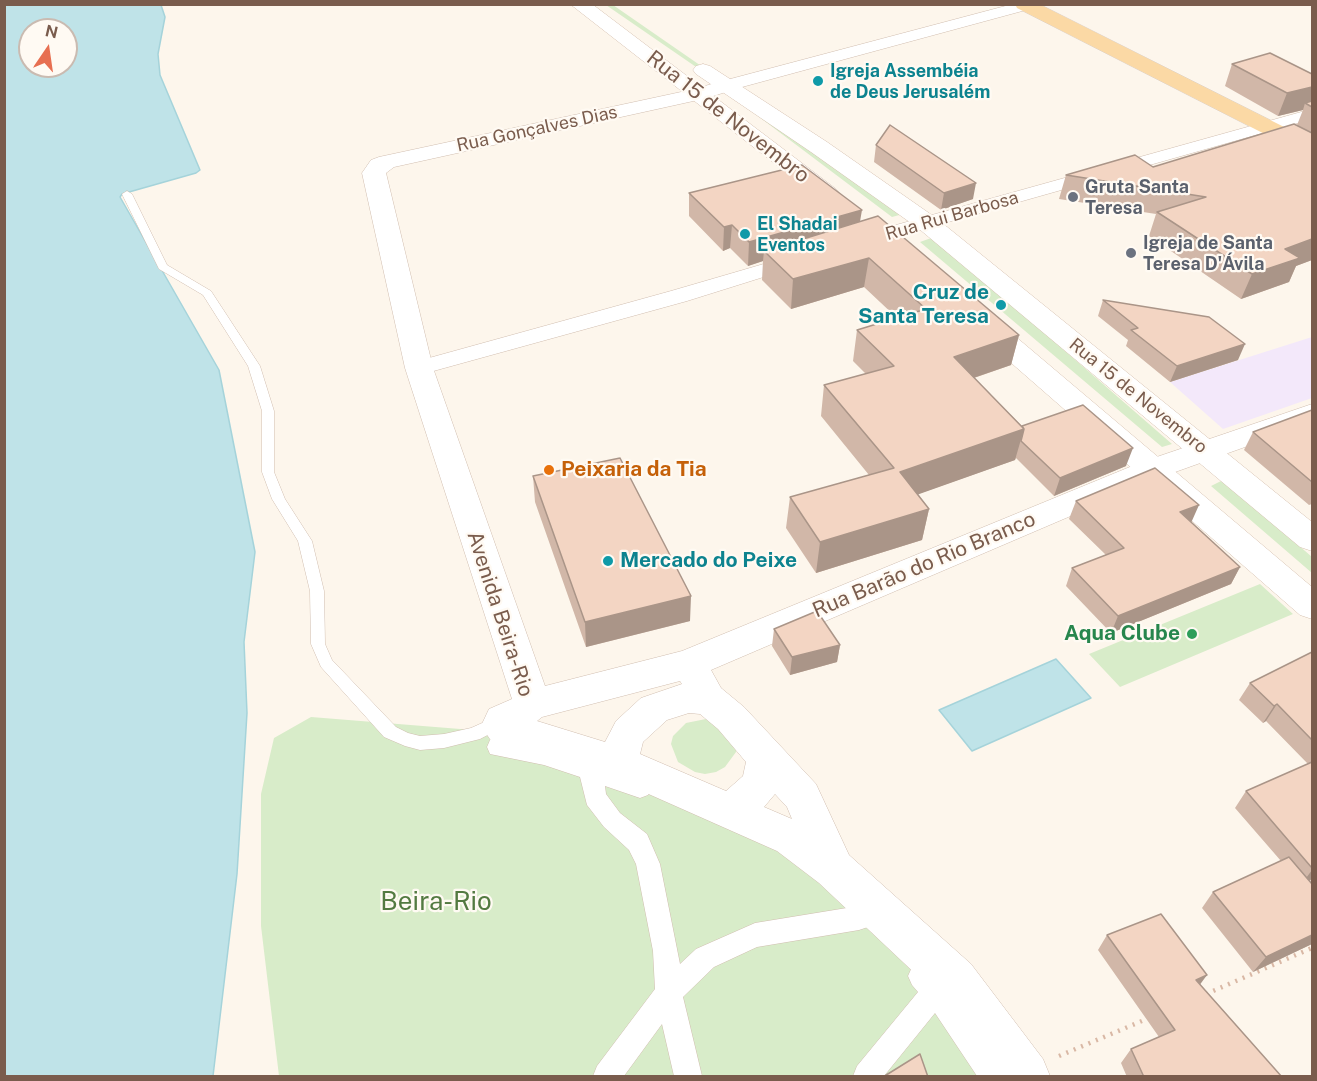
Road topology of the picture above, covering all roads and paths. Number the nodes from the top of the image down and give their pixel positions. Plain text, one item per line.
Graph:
1 (579, 4) edge
2 (610, 4) edge
3 (1028, 5) edge
4 (713, 90) junction
5 (1312, 114) edge
6 (1268, 127) junction
7 (1312, 149) edge
8 (375, 169) joint
9 (127, 194) dead end
10 (927, 223) junction
11 (889, 243) junction
12 (847, 246) edge
13 (813, 256) edge
14 (962, 306) edge
15 (419, 368) junction
16 (1312, 413) edge
17 (1206, 452) junction
18 (1153, 469) junction
19 (1312, 539) edge
20 (1312, 606) edge
21 (689, 664) junction
22 (708, 699) junction
23 (510, 724) junction
24 (767, 756) junction
25 (605, 767) junction
26 (732, 811) junction
27 (834, 869) junction
28 (859, 918) junction
29 (1312, 948) edge
30 (936, 992) junction
31 (669, 993) junction
32 (1198, 998) edge
33 (1155, 1016) edge
34 (1014, 1075) edge
35 (607, 1077) edge
36 (688, 1077) edge
37 (867, 1077) edge

1 - 4 street, Rua 15 de Novembro
2 - 4 street, Rua 15 de Novembro
3 - 4 street, Rua Gonçalves Dias
3 - 6 main road
4 - 8 street, Rua Gonçalves Dias
4 - 10 street, Rua 15 de Novembro
4 - 11 street, Rua 15 de Novembro
5 - 6 street, Rua Rui Barbosa
6 - 7 main road
6 - 10 street, Rua Rui Barbosa
8 - 15 street, Avenida Beira-Rio
9 - 23 lane
10 - 11 street, Rua Rui Barbosa
10 - 17 street, Rua 15 de Novembro
11 - 12 street, Rua Rui Barbosa
13 - 15 street
14 - 18 street
15 - 23 street, Avenida Beira-Rio
16 - 17 street, Rua Barão do Rio Branco
17 - 18 street, Rua Barão do Rio Branco
17 - 19 street, Rua 15 de Novembro
18 - 20 street
18 - 21 street, Rua Barão do Rio Branco
21 - 22 street, Avenida Beira-Rio
21 - 23 street, Rua Barão do Rio Branco
22 - 24 street, Avenida Beira-Rio
22 - 25 street
23 - 25 street, Avenida Beira-Rio
24 - 26 street
24 - 27 street, Avenida Beira-Rio
25 - 26 street, Avenida Beira-Rio
25 - 28 street
25 - 31 street
26 - 27 street, Avenida Beira-Rio
27 - 34 street, Avenida Beira-Rio
28 - 30 street
28 - 31 street
29 - 32 path
30 - 34 street
30 - 37 street
31 - 35 street
31 - 36 street
33 - 34 path

